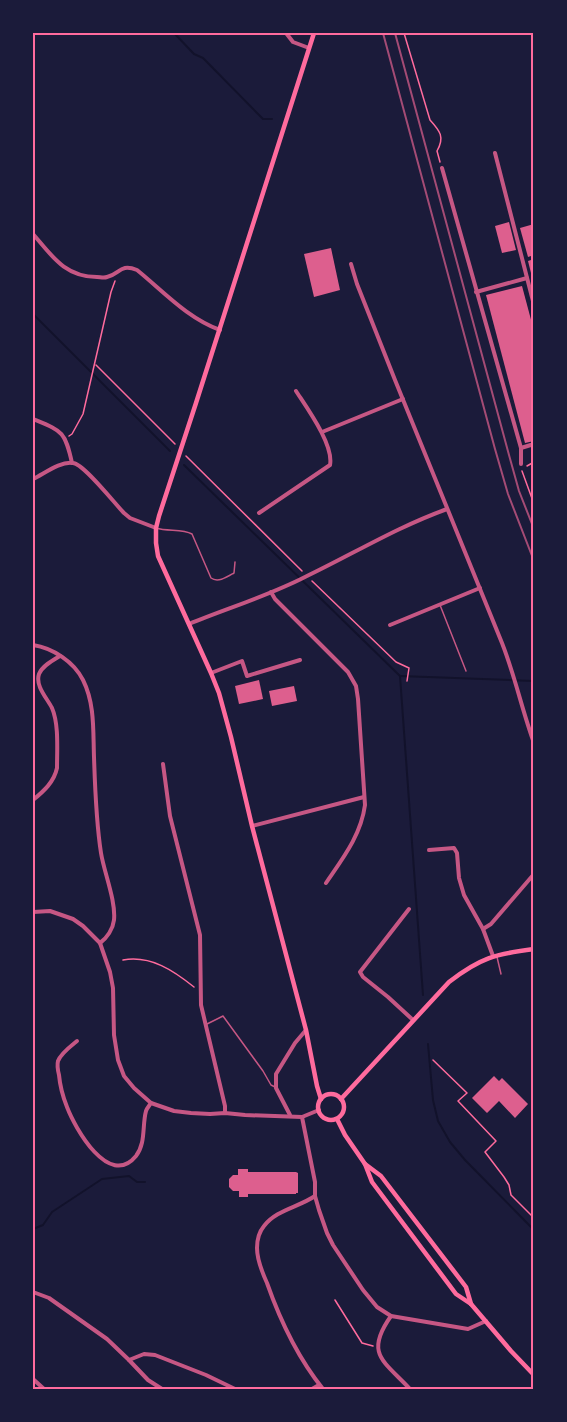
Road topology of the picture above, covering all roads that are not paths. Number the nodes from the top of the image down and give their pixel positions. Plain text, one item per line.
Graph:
1 (286, 33) edge
2 (314, 33) edge
3 (309, 48) junction
4 (495, 153) dead end
5 (442, 168) road end
6 (33, 234) edge
7 (351, 264) dead end
8 (527, 278) junction
9 (476, 292) junction
10 (534, 304) edge
11 (219, 330) junction
12 (296, 391) dead end
13 (403, 399) junction
14 (33, 419) edge
15 (322, 432) junction
16 (534, 444) edge
17 (521, 448) junction
18 (72, 463) junction
19 (521, 464) dead end
20 (33, 479) edge
21 (447, 509) junction
22 (259, 513) dead end
23 (156, 528) junction
24 (235, 562) dead end
25 (480, 588) junction
26 (271, 592) junction
27 (440, 604) junction
28 (189, 624) junction
29 (390, 624) dead end
30 (33, 645) edge
31 (61, 656) junction
32 (300, 660) dead end
33 (466, 671) dead end
34 (212, 673) junction
35 (534, 743) edge
36 (163, 764) dead end
37 (364, 796) junction
38 (33, 801) edge
39 (252, 826) junction
40 (429, 850) dead end
41 (534, 874) edge
42 (326, 883) dead end
43 (409, 909) dead end
44 (33, 912) edge
45 (483, 929) junction
46 (100, 943) junction
47 (534, 949) edge
48 (495, 955) junction
49 (501, 974) dead end
50 (413, 1020) junction
51 (205, 1025) junction
52 (306, 1030) junction
53 (77, 1041) dead end
54 (276, 1088) junction
55 (321, 1099) junction
56 (341, 1099) junction
57 (151, 1103) junction
58 (319, 1110) junction
59 (225, 1113) junction
60 (291, 1116) junction
61 (302, 1117) junction
62 (337, 1119) junction
63 (365, 1164) junction
64 (315, 1196) junction
65 (33, 1292) edge
66 (471, 1304) junction
67 (391, 1316) junction
68 (486, 1321) junction
69 (129, 1360) junction
70 (534, 1376) edge
71 (33, 1379) edge
72 (321, 1387) edge
73 (44, 1389) edge
74 (162, 1389) edge
75 (236, 1389) edge
76 (312, 1389) edge
77 (410, 1389) edge

1 - 3 street
2 - 3 main road
3 - 11 main road
4 - 8 street
5 - 9 street
6 - 11 street
7 - 13 street
8 - 9 street
8 - 10 street
9 - 17 street
11 - 23 main road
12 - 15 street
13 - 15 street
13 - 21 street
14 - 18 street
15 - 22 street
16 - 17 street
17 - 19 street
18 - 20 street
18 - 23 street
21 - 25 street
21 - 26 street
23 - 24 lane
23 - 28 main road
25 - 27 street
25 - 35 street
26 - 28 street
26 - 37 street
27 - 29 street
27 - 33 lane
28 - 34 main road
30 - 31 street
31 - 38 street
31 - 46 street
32 - 34 street
34 - 39 main road
36 - 51 street
37 - 39 street
37 - 42 street
39 - 52 main road
40 - 45 street
41 - 45 street
43 - 50 street
44 - 46 street
45 - 48 street
46 - 57 street
47 - 48 main road
48 - 49 lane
48 - 50 main road
50 - 56 main road
51 - 54 lane
51 - 59 street
52 - 54 street
52 - 55 main road
53 - 57 street
54 - 60 street
55 - 56 main road
55 - 58 main road
56 - 62 main road
57 - 59 street
58 - 61 street
58 - 62 main road
59 - 60 street
60 - 61 street
61 - 64 street
62 - 63 main road
63 - 66 main road
63 - 66 main road
64 - 67 street
64 - 72 street
65 - 69 street
66 - 68 main road
67 - 68 street
67 - 77 street
68 - 70 main road
69 - 74 street
69 - 75 street
71 - 73 street
72 - 76 street

